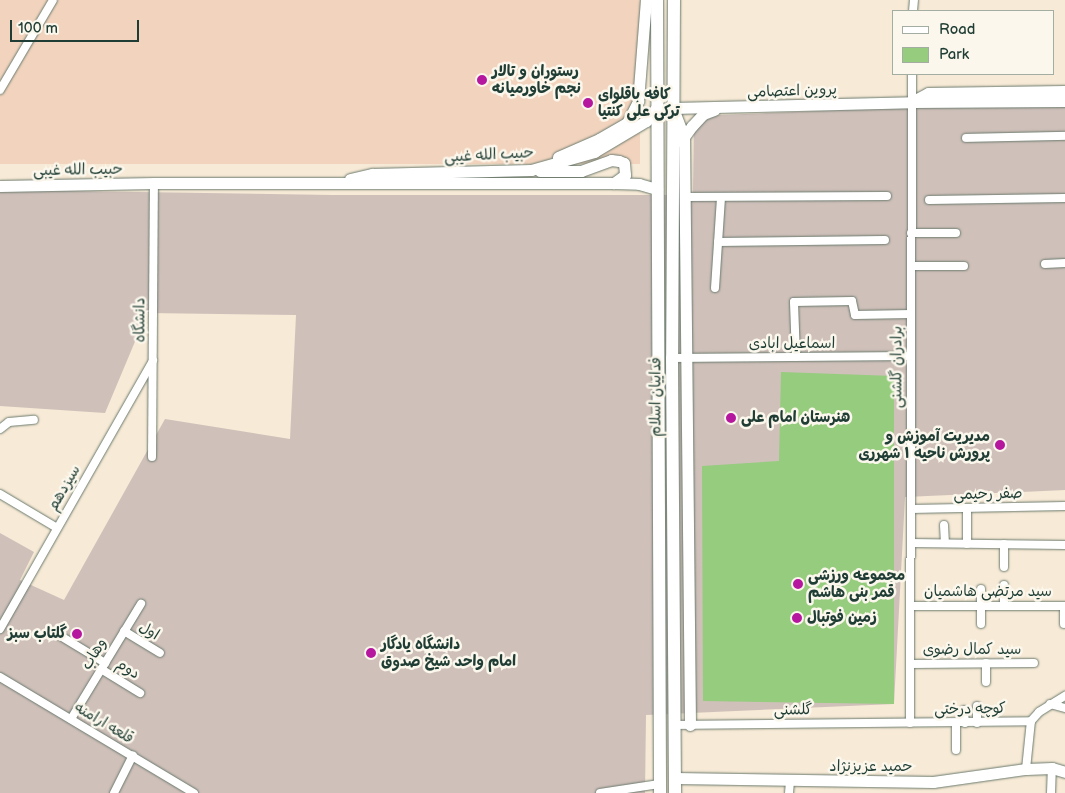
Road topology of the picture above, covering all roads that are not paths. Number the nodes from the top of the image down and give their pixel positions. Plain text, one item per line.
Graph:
1 (53, 0) edge
2 (646, 0) edge
3 (657, 0) edge
4 (674, 0) edge
5 (912, 75) edge
6 (0, 90) edge
7 (1065, 91) edge
8 (1065, 101) edge
9 (912, 102) junction
10 (656, 108) junction
11 (673, 108) junction
12 (718, 108) junction
13 (1065, 136) edge
14 (684, 137) junction
15 (966, 138) dead end
16 (672, 155) junction
17 (531, 170) junction
18 (614, 182) junction
19 (154, 183) junction
20 (337, 183) junction
21 (0, 186) edge
22 (657, 189) junction
23 (887, 196) dead end
24 (685, 197) junction
25 (721, 197) junction
26 (1065, 198) edge
27 (929, 200) dead end
28 (911, 233) junction
29 (956, 233) dead end
30 (885, 240) dead end
31 (718, 242) junction
32 (1065, 263) edge
33 (1045, 264) dead end
34 (911, 266) junction
35 (964, 266) dead end
36 (716, 288) dead end
37 (911, 314) junction
38 (911, 356) junction
39 (796, 357) junction
40 (672, 358) junction
41 (687, 358) junction
42 (153, 362) junction
43 (34, 420) dead end
44 (0, 429) edge
45 (152, 456) dead end
46 (0, 494) edge
47 (1065, 506) edge
48 (967, 508) junction
49 (911, 509) junction
50 (944, 525) dead end
51 (57, 528) junction
52 (911, 543) junction
53 (945, 543) junction
54 (967, 544) junction
55 (1004, 544) junction
56 (1065, 544) edge
57 (1004, 567) dead end
58 (1004, 585) dead end
59 (981, 589) dead end
60 (141, 604) dead end
61 (910, 606) junction
62 (981, 606) junction
63 (1004, 606) junction
64 (1065, 606) edge
65 (981, 624) dead end
66 (1064, 624) edge
67 (0, 629) edge
68 (124, 631) junction
69 (54, 632) dead end
70 (160, 653) dead end
71 (986, 663) junction
72 (1034, 663) dead end
73 (910, 664) junction
74 (103, 666) junction
75 (0, 677) edge
76 (986, 682) dead end
77 (140, 693) dead end
78 (1065, 696) edge
79 (1050, 704) junction
80 (977, 706) dead end
81 (1065, 708) edge
82 (964, 710) dead end
83 (71, 719) junction
84 (1031, 721) junction
85 (910, 723) junction
86 (956, 723) junction
87 (965, 723) junction
88 (977, 723) junction
89 (676, 725) junction
90 (690, 725) junction
91 (956, 750) dead end
92 (133, 756) junction
93 (1052, 768) junction
94 (1026, 769) junction
95 (1065, 772) edge
96 (675, 778) junction
97 (790, 787) edge
98 (660, 788) edge
99 (114, 793) edge
100 (194, 793) edge
101 (600, 793) edge
102 (676, 793) edge
103 (1051, 793) edge

1 - 6 street
2 - 17 street
3 - 10 main road, فداییان اسلام
4 - 11 main road, فداییان اسلام
5 - 9 street, برادران گلشنی
7 - 9 street, پروین اعتصامی
8 - 9 street, پروین اعتصامی
9 - 12 street, پروین اعتصامی
9 - 28 street, برادران گلشنی
10 - 11 main road
10 - 17 street, حبیب الله غیبی
10 - 22 main road, فداییان اسلام
11 - 12 street, پروین اعتصامی
11 - 14 street
11 - 16 main road, فداییان اسلام
12 - 14 street
13 - 15 street
14 - 16 street
14 - 24 street
16 - 40 main road, فداییان اسلام
17 - 18 street
17 - 20 street, حبیب الله غیبی
18 - 20 street, حبیب الله غیبی
18 - 22 street, حبیب الله غیبی
19 - 20 street, حبیب الله غیبی
19 - 21 street, حبیب الله غیبی
19 - 42 street, دانشگاه
22 - 98 main road, فداییان اسلام
23 - 25 street
24 - 25 street
24 - 41 street
25 - 31 street
26 - 27 street
28 - 29 street
28 - 34 street, برادران گلشنی
30 - 31 street
31 - 36 street
32 - 33 street
34 - 35 street
34 - 37 street, برادران گلشنی
37 - 38 street, برادران گلشنی
37 - 39 street
38 - 39 street, اسماعیل ابادی
38 - 49 street, برادران گلشنی
39 - 41 street, اسماعیل ابادی
40 - 41 street, اسماعیل ابادی
40 - 89 main road, فداییان اسلام
41 - 90 street
42 - 45 street, دانشگاه
42 - 51 street, سیزدهم
43 - 44 street
46 - 51 street
47 - 48 street, صفر رحیمی
48 - 49 street, صفر رحیمی
48 - 54 street
49 - 52 street, برادران گلشنی
50 - 53 street
51 - 67 street, سیزدهم
52 - 53 street
52 - 61 street, برادران گلشنی
53 - 54 street
54 - 55 street
55 - 56 street
55 - 57 street
58 - 63 street
59 - 62 street
60 - 68 street, وهاب
61 - 62 street, سید مرتضی هاشمیان
61 - 73 street, برادران گلشنی
62 - 63 street, سید مرتضی هاشمیان
62 - 65 street
63 - 64 street, سید مرتضی هاشمیان
64 - 66 street
68 - 70 street, اول
68 - 74 street, وهاب
69 - 74 street, دوم
71 - 72 street, سید کمال رضوی
71 - 73 street, سید کمال رضوی
71 - 76 street
73 - 85 street, برادران گلشنی
74 - 77 street, دوم
74 - 83 street, وهاب
75 - 83 street, قلعه ارامنه
78 - 79 street
79 - 81 street
79 - 84 street
80 - 88 street
82 - 87 street
83 - 92 street, قلعه ارامنه
84 - 88 street, کوچه درختی
84 - 94 street
85 - 86 street, کوچه درختی
85 - 90 street, گلشنی
86 - 87 street, کوچه درختی
86 - 91 street
87 - 88 street, کوچه درختی
89 - 90 street, گلشنی
89 - 96 main road, فداییان اسلام
92 - 99 street
92 - 100 street, قلعه ارامنه
93 - 94 street, حمید عزیزنژاد
93 - 95 street, حمید عزیزنژاد
93 - 103 street
94 - 97 street, حمید عزیزنژاد
96 - 97 street, حمید عزیزنژاد
96 - 102 main road, فداییان اسلام
98 - 101 street

